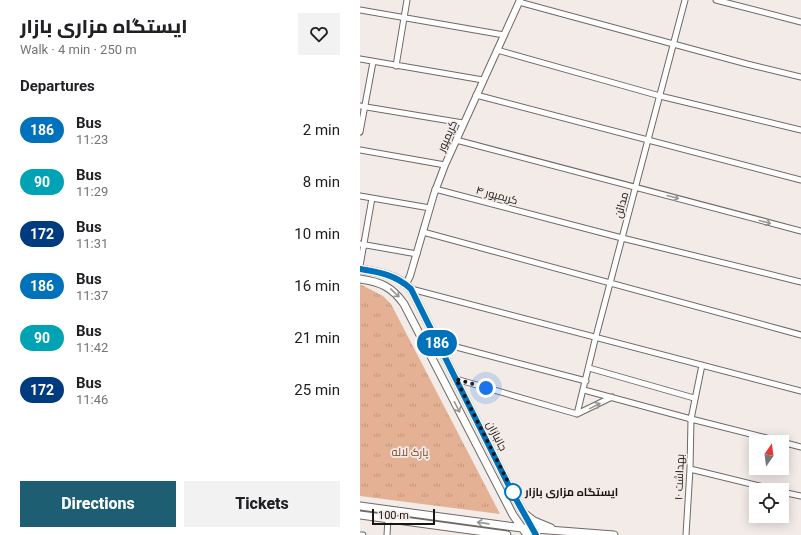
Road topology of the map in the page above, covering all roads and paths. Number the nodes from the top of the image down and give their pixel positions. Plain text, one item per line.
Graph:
1 (407, 0) edge
2 (685, 0) edge
3 (716, 0) edge
4 (520, 1) edge
5 (360, 10) edge
6 (404, 18) junction
7 (801, 22) edge
8 (504, 35) junction
9 (674, 44) junction
10 (497, 50) junction
11 (360, 59) edge
12 (373, 62) junction
13 (396, 66) junction
14 (801, 77) edge
15 (483, 80) junction
16 (476, 95) junction
17 (660, 96) junction
18 (362, 106) edge
19 (463, 123) junction
20 (801, 130) edge
21 (360, 132) edge
22 (456, 140) junction
23 (648, 140) junction
24 (360, 150) edge
25 (445, 165) junction
26 (801, 180) edge
27 (636, 187) junction
28 (435, 189) junction
29 (360, 196) edge
30 (372, 198) junction
31 (430, 208) junction
32 (801, 231) edge
33 (423, 232) junction
34 (622, 238) junction
35 (362, 244) edge
36 (417, 254) junction
37 (360, 267) edge
38 (360, 279) edge
39 (801, 282) edge
40 (610, 284) junction
41 (408, 287) junction
42 (801, 335) edge
43 (596, 337) junction
44 (437, 342) junction
45 (702, 365) junction
46 (589, 368) junction
47 (456, 379) junction
48 (586, 381) junction
49 (584, 390) junction
50 (801, 391) edge
51 (612, 398) junction
52 (694, 398) junction
53 (577, 414) junction
54 (691, 419) junction
55 (754, 435) edge
56 (789, 444) edge
57 (801, 447) edge
58 (690, 469) junction
59 (749, 483) edge
60 (789, 493) edge
61 (801, 496) edge
62 (360, 506) edge
63 (523, 513) junction
64 (360, 515) edge
65 (513, 515) junction
66 (388, 519) junction
67 (505, 526) junction
68 (522, 528) junction
69 (556, 531) junction
70 (534, 532) edge
71 (387, 535) edge
72 (507, 535) edge
73 (527, 535) edge
74 (614, 535) edge
75 (686, 535) edge

1 - 6 street
2 - 9 street, مدائن
3 - 7 street
4 - 8 street, کریمپور
4 - 9 street
5 - 6 street
6 - 8 street
6 - 13 street
8 - 10 street, کریمپور
9 - 14 street
9 - 17 street, مدائن
10 - 15 street, کریمپور
10 - 17 street
11 - 12 street
12 - 13 street
12 - 18 street
13 - 15 street
15 - 16 street, کریمپور
16 - 19 street, کریمپور
16 - 23 street
17 - 20 street
17 - 23 street, مدائن
18 - 19 street
18 - 21 street
19 - 22 street, کریمپور
22 - 25 street, کریمپور
22 - 27 street
23 - 26 street
23 - 27 street, مدائن
24 - 25 street
25 - 28 street, کریمپور
27 -> 32 street
27 - 34 street, مدائن
28 - 31 street, کریمپور
28 - 34 street, کریمپور ۴
29 - 30 street
30 - 31 street
30 - 35 street
31 - 33 street, کریمپور
33 - 36 street, کریمپور
33 - 40 street
34 - 39 street, کریمپور ۴
34 - 40 street, مدائن
35 - 36 street
35 - 37 street
36 - 41 street, کریمپور
37 - 41 main road
38 -> 65 main road, جانبازان
40 - 42 street
40 - 43 street, مدائن
41 - 43 street
41 - 44 main road, جانبازان
43 - 45 street
43 - 46 street, مدائن
44 - 47 main road, جانبازان
44 - 48 street
45 - 50 street
45 - 52 street, بهداشت ۱۰
46 - 48 street, مدائن
46 - 52 street
47 - 53 street
47 - 63 main road, جانبازان
48 - 49 street, مدائن
49 - 51 street
49 - 53 street, مدائن
53 -> 51 street
51 - 54 street
52 - 54 street, بهداشت ۱۰
54 - 55 street
54 - 58 street, بهداشت ۱۰
56 - 57 street
58 - 59 street
58 - 75 street, بهداشت ۱۰
60 - 61 street
67 -> 62 main road
63 - 69 main road
63 - 70 main road, جانبازان
64 - 66 main road
65 - 67 main road
65 - 68 main road, جانبازان
66 - 71 street
66 - 72 main road
67 - 68 main road
68 - 70 main road
68 - 73 main road, جانبازان
69 - 70 main road
69 - 74 main road

